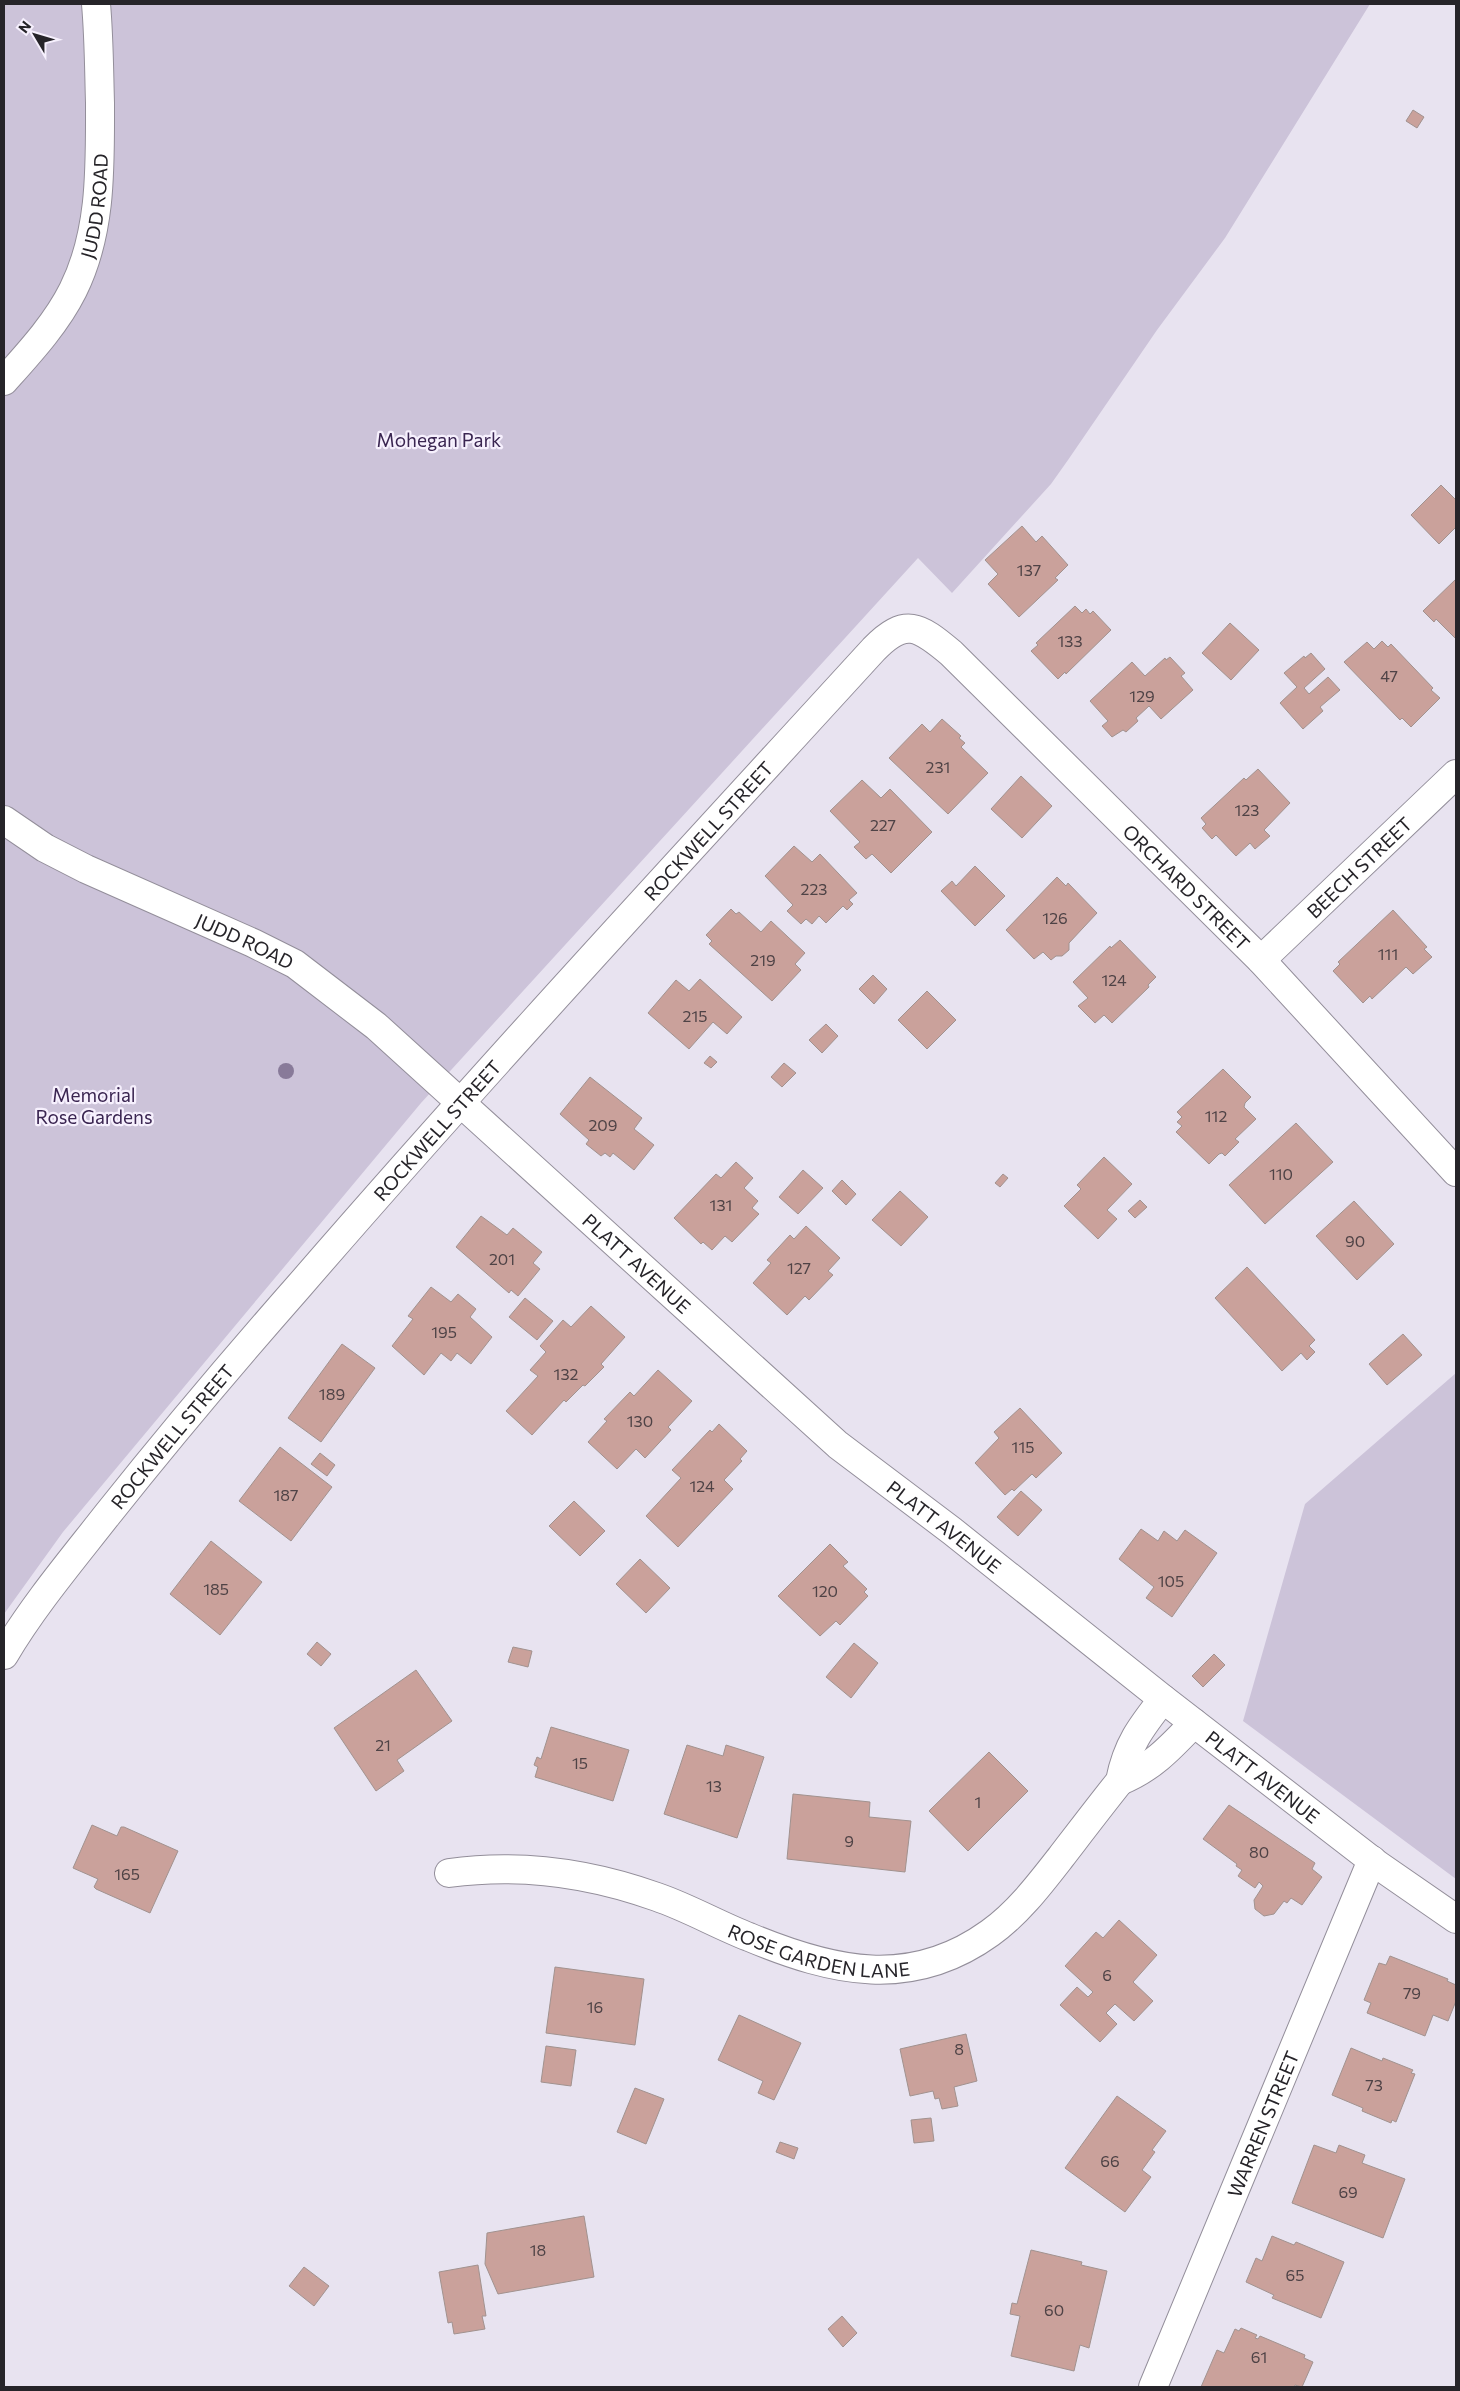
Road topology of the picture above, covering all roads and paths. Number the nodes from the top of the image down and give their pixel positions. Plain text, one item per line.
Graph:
1 (96, 4) edge
2 (4, 381) edge
3 (898, 630) joint
4 (1456, 774) edge
5 (4, 820) edge
6 (1261, 960) junction
7 (460, 1102) junction
8 (1456, 1172) edge
9 (4, 1655) edge
10 (1163, 1699) junction
11 (1194, 1723) junction
12 (1120, 1781) junction
13 (1372, 1860) junction
14 (449, 1873) dead end
15 (1456, 1919) edge
16 (1153, 2387) edge

1 - 2 street, JUDD ROAD
3 - 6 street, ORCHARD STREET
3 - 7 street, ROCKWELL STREET
4 - 6 street, BEECH STREET
5 - 7 street, JUDD ROAD
6 - 8 street, ORCHARD STREET
7 - 9 street, ROCKWELL STREET
7 - 10 street, PLATT AVENUE
10 - 11 street, PLATT AVENUE
10 - 12 street, ROSE GARDEN LANE
11 - 12 street, ROSE GARDEN LANE
11 - 13 street, PLATT AVENUE
12 - 14 street, ROSE GARDEN LANE
13 - 15 street, PLATT AVENUE
13 - 16 street, WARREN STREET

